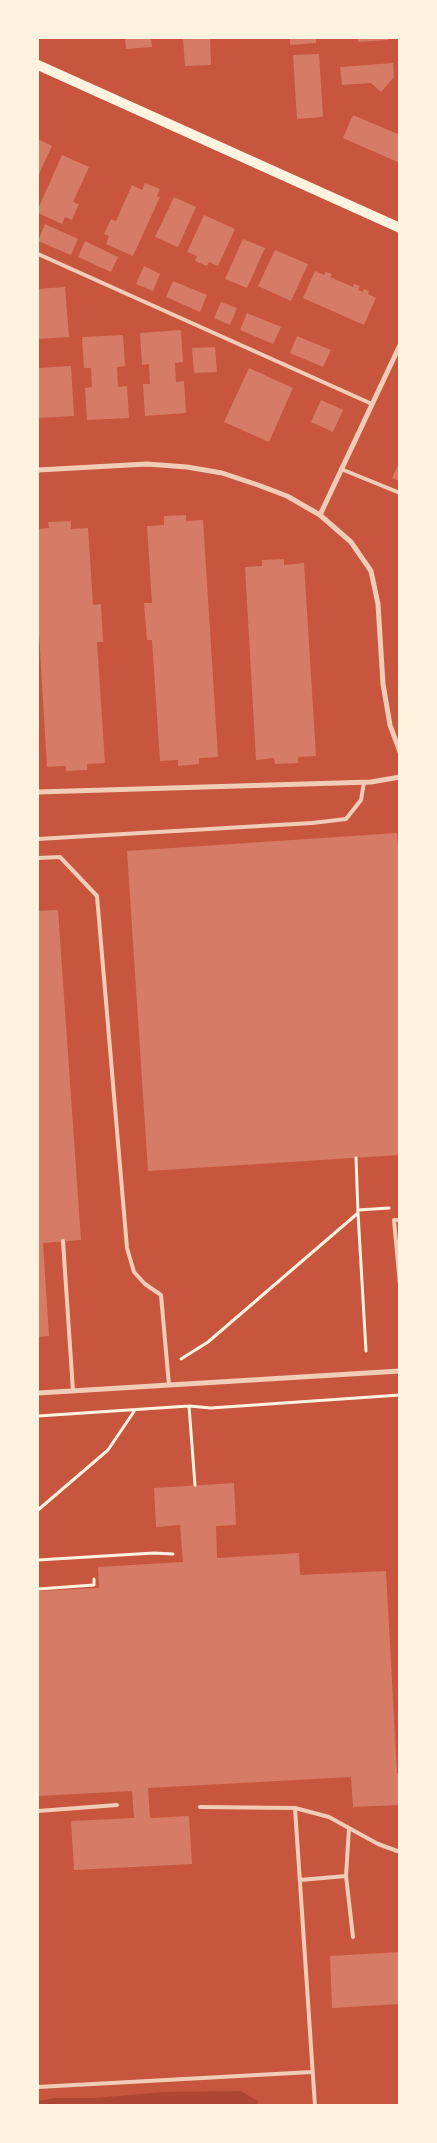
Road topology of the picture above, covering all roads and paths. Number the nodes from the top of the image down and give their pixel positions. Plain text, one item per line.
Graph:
1 (38, 65) edge
2 (400, 228) edge
3 (38, 254) edge
4 (400, 345) edge
5 (372, 404) junction
6 (341, 469) junction
7 (38, 470) edge
8 (400, 493) edge
9 (320, 514) junction
10 (400, 752) edge
11 (400, 777) edge
12 (364, 782) junction
13 (38, 792) edge
14 (38, 839) edge
15 (38, 858) edge
16 (356, 1158) dead end
17 (391, 1208) dead end
18 (358, 1212) junction
19 (400, 1220) edge
20 (63, 1241) dead end
21 (400, 1285) edge
22 (366, 1351) dead end
23 (181, 1359) dead end
24 (400, 1371) edge
25 (169, 1385) junction
26 (73, 1391) junction
27 (38, 1393) edge
28 (400, 1395) edge
29 (189, 1406) junction
30 (136, 1410) junction
31 (38, 1416) edge
32 (195, 1485) dead end
33 (38, 1510) edge
34 (173, 1554) dead end
35 (38, 1560) edge
36 (94, 1579) dead end
37 (38, 1588) edge
38 (117, 1805) dead end
39 (200, 1806) dead end
40 (295, 1808) junction
41 (38, 1811) edge
42 (349, 1828) junction
43 (400, 1852) edge
44 (346, 1876) junction
45 (300, 1880) junction
46 (353, 1937) dead end
47 (312, 2072) junction
48 (38, 2087) edge
49 (315, 2106) edge

1 - 2 main road
3 - 5 lane
4 - 5 street
5 - 6 street
6 - 8 lane
6 - 9 street
7 - 9 street
9 - 10 street
11 - 12 street
12 - 13 street
12 - 14 lane
15 - 25 lane
16 - 18 path
17 - 18 path
18 - 22 path
18 - 23 path
19 - 21 lane
20 - 26 lane
24 - 25 street
25 - 26 street
26 - 27 street
28 - 29 path
29 - 30 path
29 - 32 path
30 - 31 path
30 - 33 path
34 - 35 path
36 - 37 path
38 - 41 lane
39 - 40 lane
40 - 42 lane
40 - 45 lane
42 - 43 lane
42 - 44 lane
44 - 45 lane
44 - 46 lane
45 - 47 lane
47 - 48 lane
47 - 49 lane

